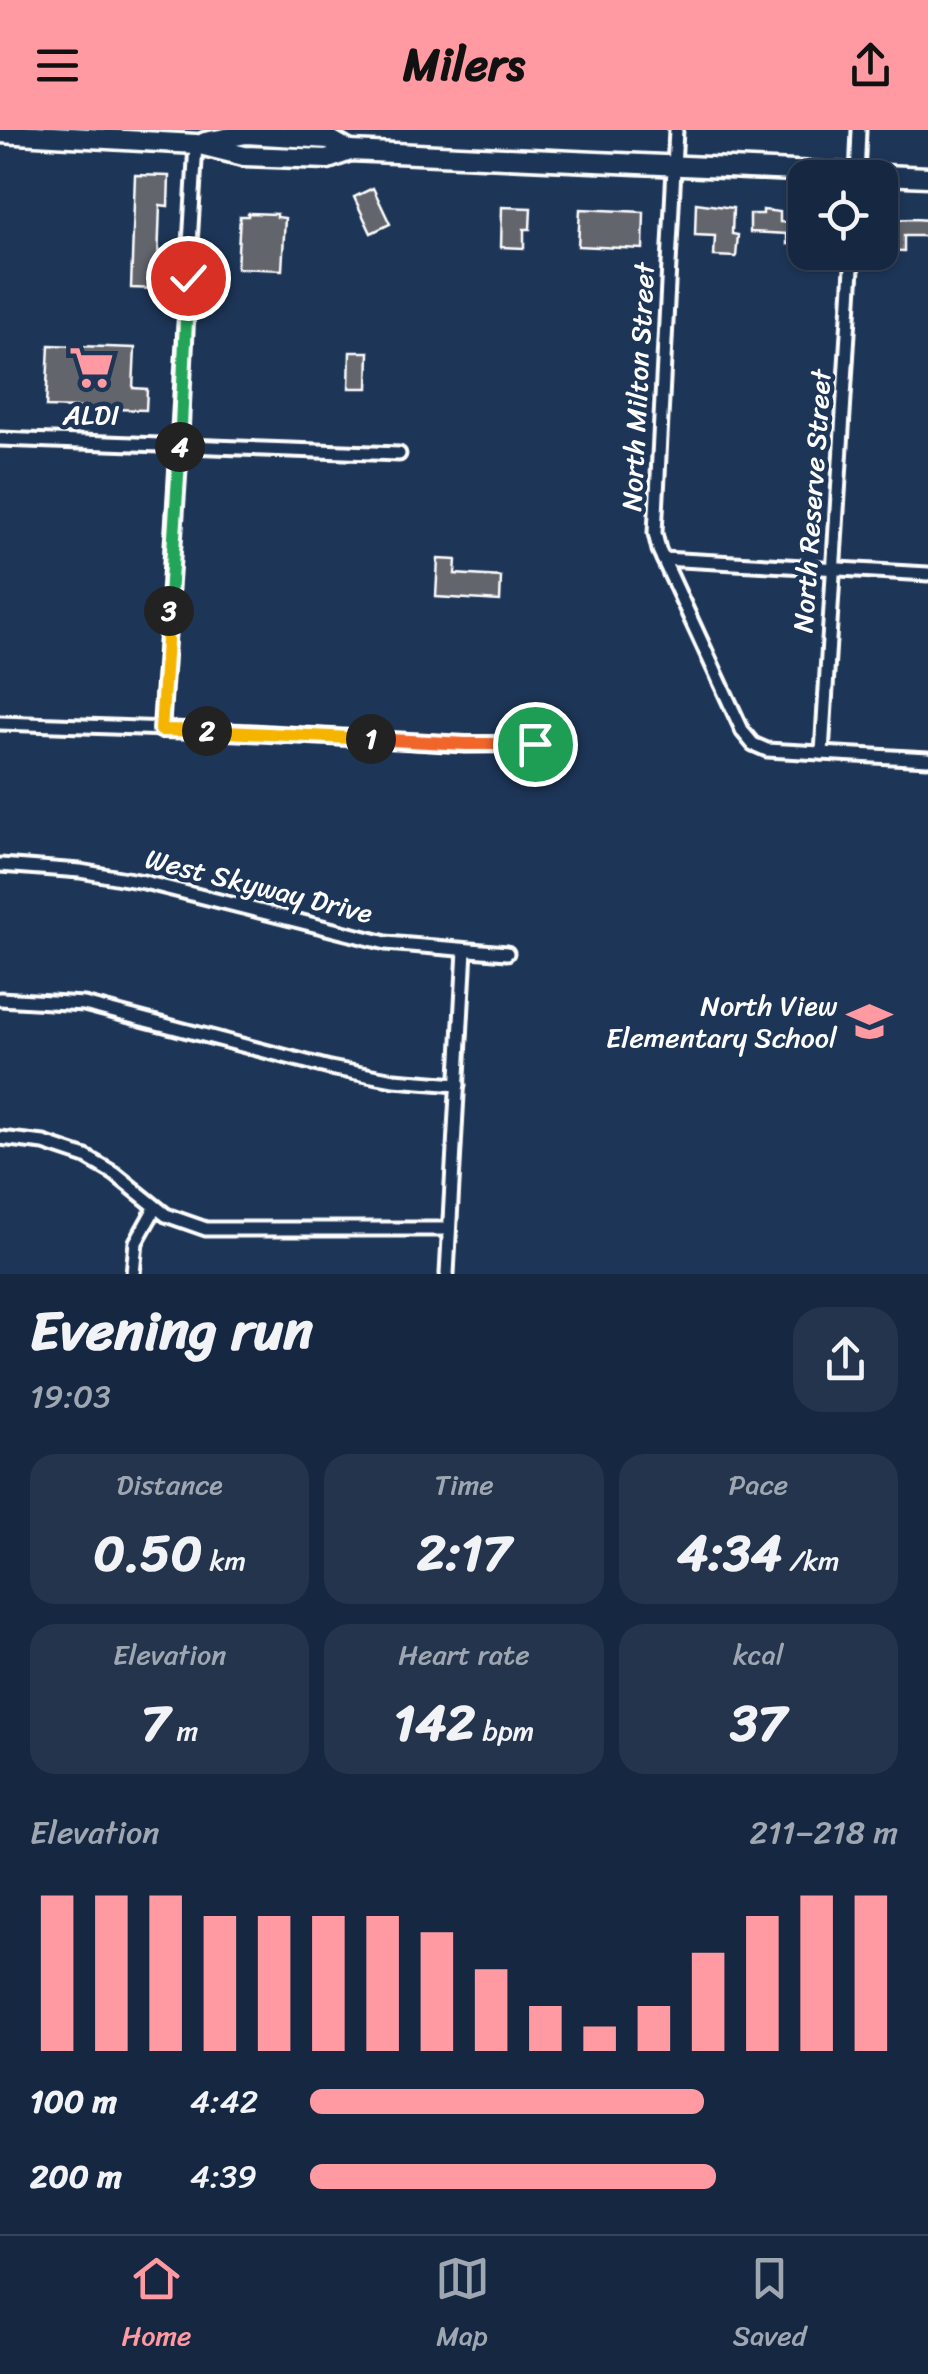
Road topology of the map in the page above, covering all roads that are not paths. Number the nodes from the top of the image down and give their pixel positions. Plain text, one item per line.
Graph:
1 (676, 130) edge
2 (859, 130) edge
3 (0, 133) edge
4 (196, 144) junction
5 (858, 160) edge
6 (675, 166) junction
7 (788, 172) edge
8 (898, 177) edge
9 (928, 178) edge
10 (852, 270) edge
11 (0, 439) edge
12 (180, 446) junction
13 (399, 454) dead end
14 (663, 559) junction
15 (832, 568) junction
16 (928, 574) edge
17 (0, 723) edge
18 (161, 730) junction
19 (535, 744) dead end
20 (822, 753) junction
21 (928, 760) edge
22 (0, 865) edge
23 (465, 950) junction
24 (507, 952) dead end
25 (0, 1000) edge
26 (458, 1085) junction
27 (0, 1138) edge
28 (155, 1208) junction
29 (450, 1229) junction
30 (132, 1274) edge
31 (447, 1274) edge

1 - 6 street, North Milton Street
2 - 5 street
3 - 4 main road
4 - 6 main road
4 - 12 street
6 - 7 main road
6 - 14 street, North Milton Street
8 - 9 main road
10 - 15 street, North Reserve Street
11 - 12 street
12 - 13 street
12 - 18 street
14 - 15 street
14 - 20 street, North Milton Street
15 - 16 street
15 - 20 street, North Reserve Street
17 - 18 street
18 - 19 street
20 - 21 street
22 - 23 street, West Skyway Drive
23 - 24 street, West Skyway Drive
23 - 26 street
25 - 26 street
26 - 29 street
27 - 28 street
28 - 29 street
28 - 30 street
29 - 31 street

